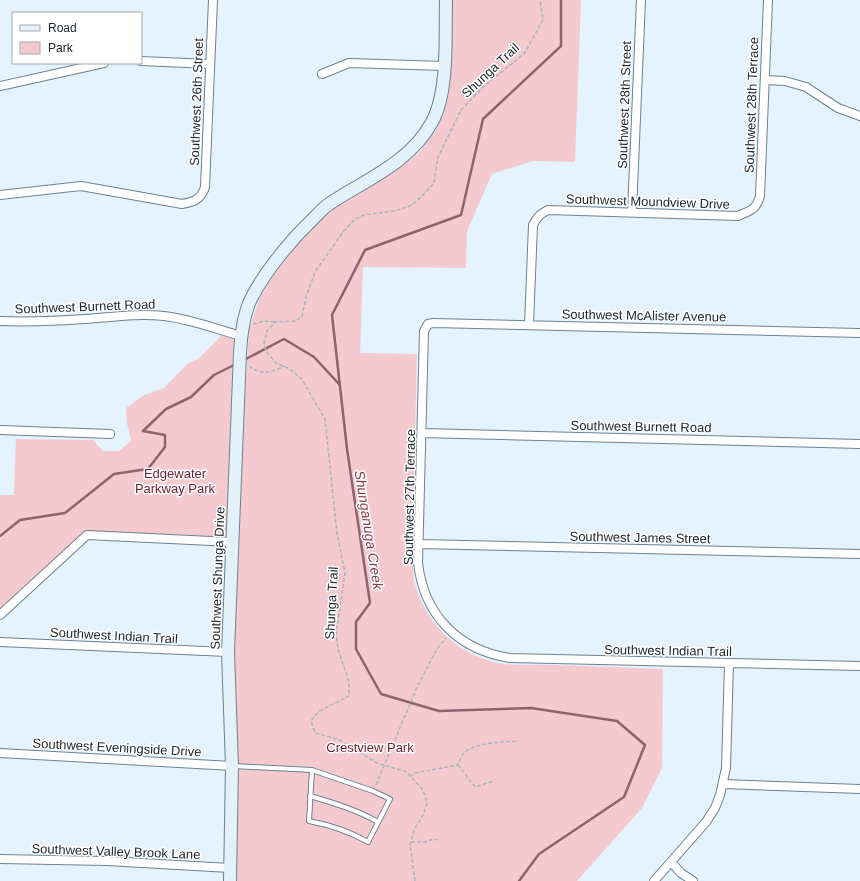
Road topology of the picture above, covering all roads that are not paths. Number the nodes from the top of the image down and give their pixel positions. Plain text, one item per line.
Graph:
1 (213, 0) edge
2 (446, 0) edge
3 (641, 0) edge
4 (768, 0) edge
5 (142, 61) edge
6 (99, 64) edge
7 (210, 64) junction
8 (444, 66) junction
9 (322, 74) dead end
10 (764, 80) junction
11 (0, 86) edge
12 (860, 116) edge
13 (0, 195) edge
14 (753, 209) joint
15 (632, 212) junction
16 (0, 321) edge
17 (428, 324) joint
18 (529, 325) junction
19 (860, 333) edge
20 (241, 336) junction
21 (0, 430) edge
22 (422, 433) junction
23 (110, 434) dead end
24 (860, 444) edge
25 (232, 542) junction
26 (419, 544) junction
27 (860, 554) edge
28 (0, 615) edge
29 (0, 642) edge
30 (477, 648) joint
31 (228, 652) junction
32 (729, 663) junction
33 (860, 666) edge
34 (0, 753) edge
35 (232, 766) junction
36 (312, 770) junction
37 (723, 784) junction
38 (860, 790) edge
39 (310, 796) junction
40 (378, 822) junction
41 (0, 859) edge
42 (671, 862) junction
43 (230, 868) junction
44 (230, 881) edge
45 (654, 881) edge
46 (693, 881) edge

1 - 7 street, Southwest 26th Street
2 - 8 street, Southwest Shunga Drive
3 - 15 street, Southwest 28th Street
4 - 10 street, Southwest 28th Terrace
5 - 7 street
6 - 11 street
7 - 13 street, Southwest 26th Street
8 - 9 street
8 - 20 street, Southwest Shunga Drive
10 - 12 street
10 - 14 street, Southwest 28th Terrace
14 - 15 street, Southwest Moundview Drive
15 - 18 street, Southwest Moundview Drive
16 - 20 street, Southwest Burnett Road
17 - 18 street, Southwest McAlister Avenue
17 - 22 street, Southwest 27th Terrace
18 - 19 street, Southwest McAlister Avenue
20 - 25 street, Southwest Shunga Drive
21 - 23 street
22 - 24 street, Southwest Burnett Road
22 - 26 street, Southwest 27th Terrace
25 - 28 street
25 - 31 street, Southwest Shunga Drive
26 - 27 street, Southwest James Street
26 - 30 street, Southwest 27th Terrace
29 - 31 street, Southwest Indian Trail
30 - 32 street, Southwest Indian Trail
31 - 35 street, Southwest Shunga Drive
32 - 33 street, Southwest Indian Trail
32 - 37 street
34 - 35 street, Southwest Eveningside Drive
35 - 36 lane
35 - 43 street, Southwest Shunga Drive
36 - 39 lane
36 - 40 lane
37 - 38 street
37 - 42 street
39 - 40 lane
39 - 40 lane
41 - 43 street, Southwest Valley Brook Lane
42 - 45 street
42 - 46 street
43 - 44 street, Southwest Shunga Drive

